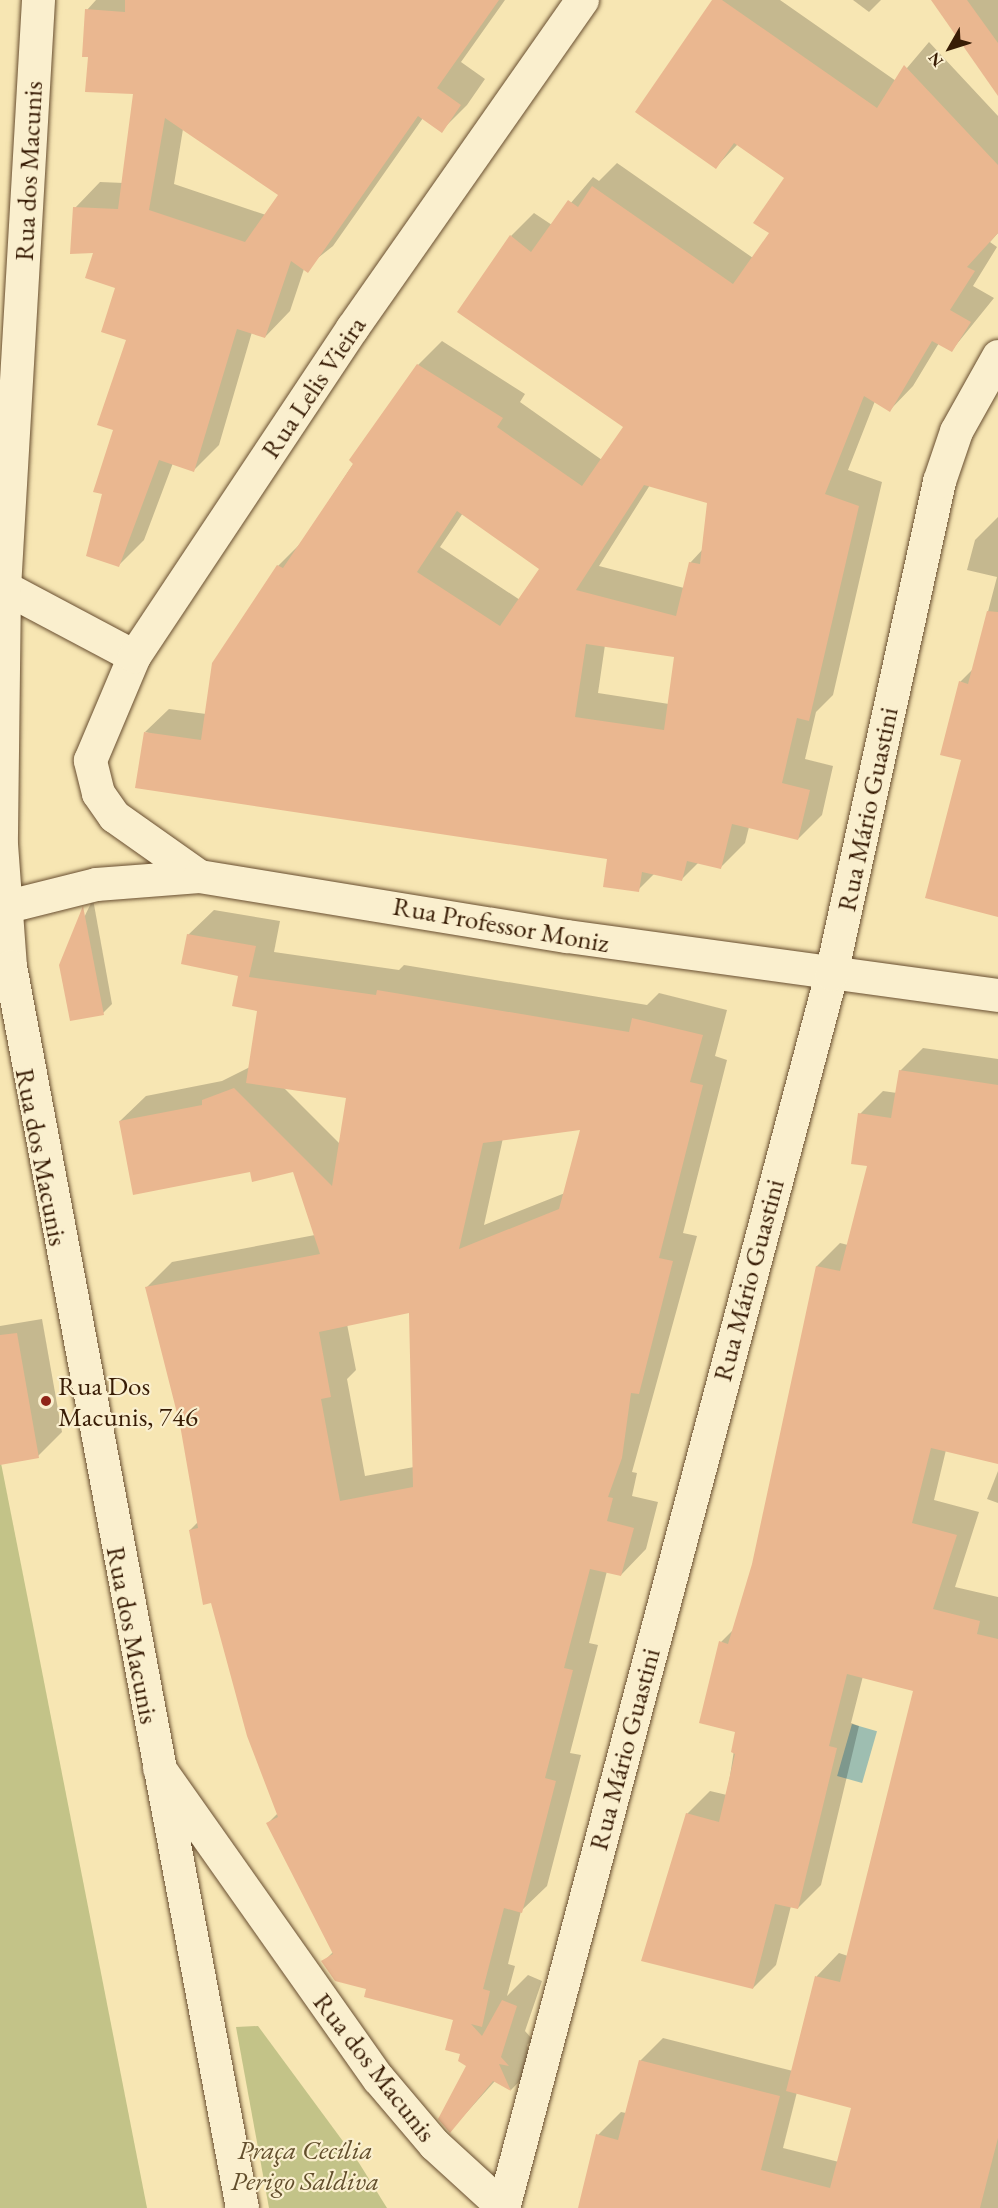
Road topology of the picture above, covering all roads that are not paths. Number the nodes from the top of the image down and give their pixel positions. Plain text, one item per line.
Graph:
1 (38, 0) edge
2 (582, 0) edge
3 (998, 356) edge
4 (6, 442) edge
5 (4, 588) junction
6 (134, 657) junction
7 (200, 876) junction
8 (3, 908) edge
9 (831, 974) junction
10 (998, 995) edge
11 (7, 1008) edge
12 (159, 1768) junction
13 (503, 2207) edge
14 (242, 2208) edge

1 - 4 street, Rua dos Macunis
2 - 6 street, Rua Lelis Vieira
3 - 9 street, Rua Mário Guastini
4 - 5 street, Rua dos Macunis
5 - 6 street
5 - 8 street, Rua dos Macunis
6 - 7 street, Rua Lelis Vieira
7 - 8 street, Rua Professor Moniz
7 - 9 street, Rua Professor Moniz
8 - 11 street, Rua dos Macunis
9 - 10 street, Rua Professor Moniz
9 - 13 street, Rua Mário Guastini
11 - 12 street, Rua dos Macunis
12 - 13 street, Rua dos Macunis
12 - 14 street, Rua dos Macunis

